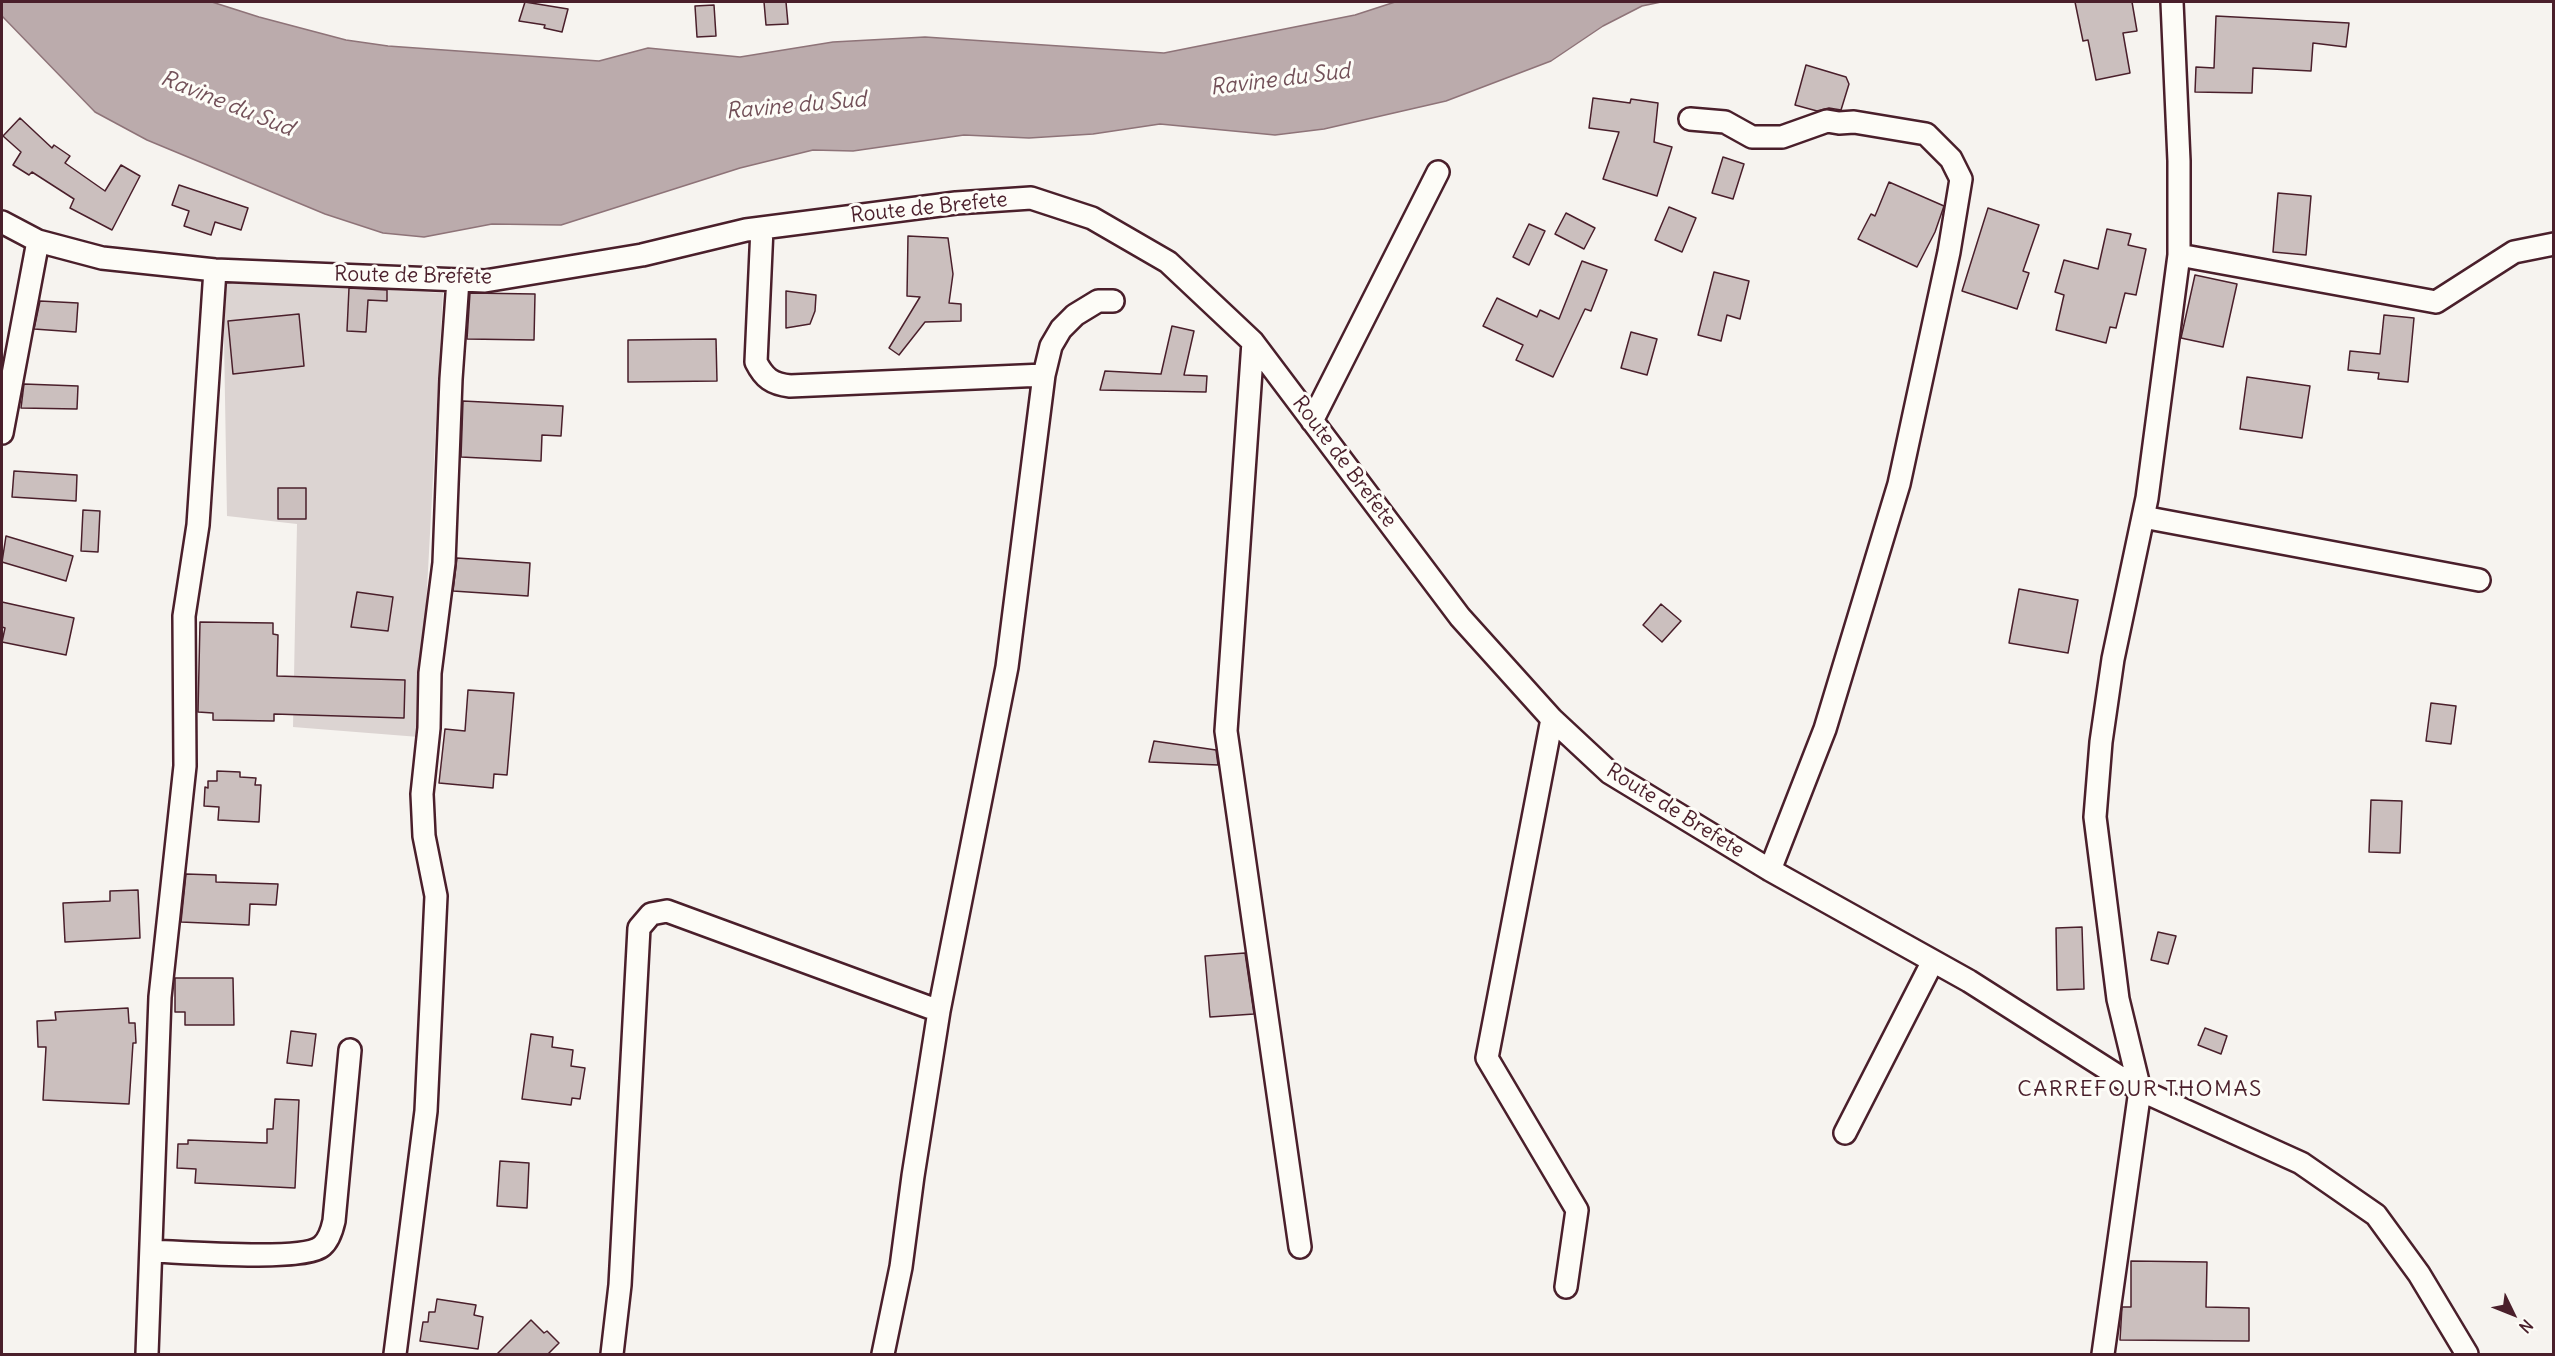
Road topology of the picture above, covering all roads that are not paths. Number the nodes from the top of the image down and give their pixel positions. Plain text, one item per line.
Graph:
1 (2172, 2) edge
2 (1690, 119) dead end
3 (1438, 171) dead end
4 (2, 222) edge
5 (762, 228) junction
6 (38, 240) junction
7 (2553, 244) edge
8 (2179, 255) junction
9 (215, 270) junction
10 (458, 280) junction
11 (1113, 301) dead end
12 (1253, 342) junction
13 (1044, 375) junction
14 (1312, 421) junction
15 (2, 433) edge
16 (2143, 517) junction
17 (2478, 580) dead end
18 (1552, 719) junction
19 (1770, 870) junction
20 (1933, 961) junction
21 (939, 1011) junction
22 (350, 1050) dead end
23 (2139, 1090) junction
24 (1845, 1133) dead end
25 (1300, 1247) dead end
26 (152, 1251) junction
27 (1566, 1287) dead end
28 (147, 1354) edge
29 (395, 1354) edge
30 (612, 1354) edge
31 (883, 1354) edge
32 (2103, 1354) edge
33 (2467, 1354) edge

1 - 8 street
2 - 19 street
3 - 14 street
4 - 6 street, Route de Brefete
5 - 10 street, Route de Brefete
5 - 12 street, Route de Brefete
5 - 13 street
6 - 9 street, Route de Brefete
6 - 15 street
7 - 8 street
8 - 16 street
9 - 10 street, Route de Brefete
9 - 26 street
10 - 29 street
11 - 13 street
12 - 14 street, Route de Brefete
12 - 25 street
13 - 21 street
14 - 18 street, Route de Brefete
16 - 17 street
16 - 23 street
18 - 19 street, Route de Brefete
18 - 27 street
19 - 20 street, Route de Brefete
20 - 23 street, Route de Brefete
20 - 24 street
21 - 30 street
21 - 31 street
22 - 26 street
23 - 32 street
23 - 33 street, Route de Brefete
26 - 28 street

